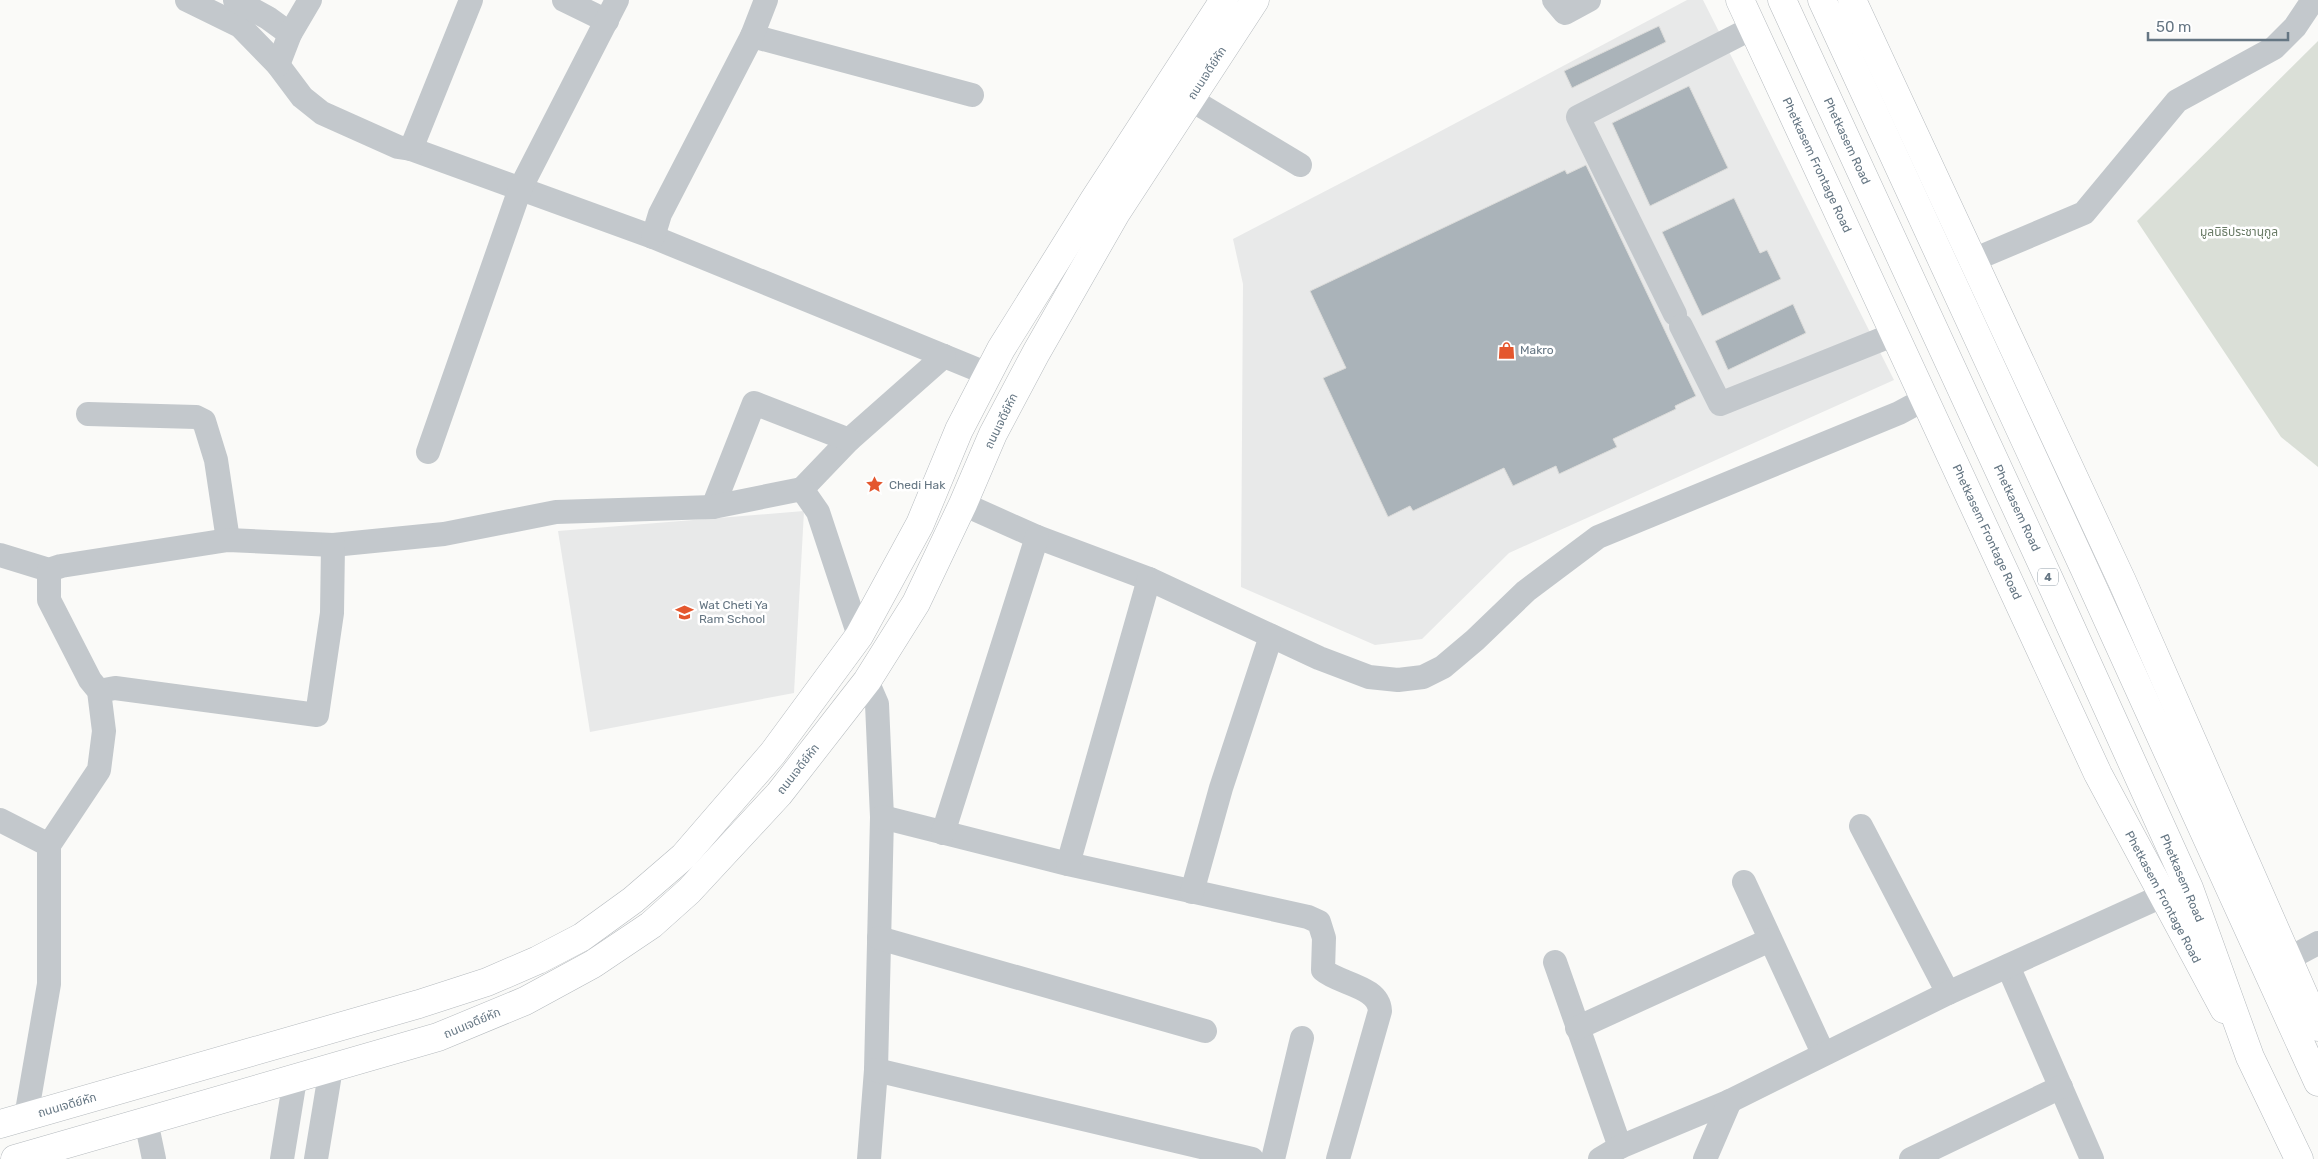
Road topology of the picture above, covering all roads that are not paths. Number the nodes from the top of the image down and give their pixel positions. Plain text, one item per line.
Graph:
1 (187, 0) edge
2 (235, 0) edge
3 (310, 0) edge
4 (471, 0) edge
5 (564, 0) edge
6 (617, 0) edge
7 (766, 0) edge
8 (1224, 0) edge
9 (1254, 0) edge
10 (1554, 0) edge
11 (1589, 0) edge
12 (1740, 0) edge
13 (1782, 0) edge
14 (1822, 0) edge
15 (1852, 0) edge
16 (2313, 0) edge
17 (607, 21) junction
18 (1754, 27) junction
19 (290, 34) junction
20 (752, 36) junction
21 (278, 65) junction
22 (972, 96) dead end
23 (1190, 99) junction
24 (411, 149) junction
25 (1300, 165) dead end
26 (520, 189) junction
27 (653, 237) junction
28 (1973, 260) junction
29 (1895, 334) junction
30 (944, 356) junction
31 (988, 374) junction
32 (1925, 399) junction
33 (88, 414) dead end
34 (849, 440) junction
35 (428, 452) dead end
36 (802, 489) junction
37 (963, 504) junction
38 (713, 507) junction
39 (1037, 537) junction
40 (228, 540) junction
41 (333, 545) junction
42 (0, 554) edge
43 (49, 570) junction
44 (1150, 579) junction
45 (859, 636) junction
46 (1271, 636) junction
47 (867, 681) junction
48 (99, 691) junction
49 (882, 818) junction
50 (0, 820) edge
51 (1861, 826) dead end
52 (943, 833) junction
53 (49, 845) junction
54 (1068, 864) junction
55 (1744, 882) dead end
56 (1192, 892) junction
57 (2162, 896) junction
58 (879, 938) junction
59 (1770, 940) junction
60 (2318, 943) edge
61 (2288, 958) junction
62 (1555, 962) dead end
63 (2008, 966) junction
64 (1948, 993) junction
65 (2318, 1026) edge
66 (1577, 1028) junction
67 (1205, 1031) dead end
68 (1302, 1038) dead end
69 (1823, 1053) junction
70 (2250, 1057) junction
71 (331, 1068) junction
72 (876, 1070) junction
73 (295, 1079) junction
74 (2318, 1082) edge
75 (2061, 1087) junction
76 (1730, 1101) junction
77 (26, 1117) junction
78 (146, 1121) junction
79 (0, 1124) edge
80 (1610, 1153) edge
81 (15, 1159) edge
82 (154, 1159) edge
83 (282, 1159) edge
84 (316, 1159) edge
85 (869, 1159) edge
86 (1252, 1159) edge
87 (1273, 1159) edge
88 (1338, 1159) edge
89 (1706, 1159) edge
90 (1910, 1159) edge
91 (2092, 1159) edge
92 (2299, 1159) edge

1 - 21 street
2 - 19 street
3 - 19 street
4 - 24 street
5 - 17 street
6 - 17 street
7 - 20 street
8 - 31 main road, ถนนเจดีย์หัก
9 - 23 main road, ถนนเจดีย์หัก
10 - 11 street
12 - 18 main road, Phetkasem Frontage Road / 4
13 - 70 main road, Phetkasem Road / 4
14 - 74 main road
15 - 28 main road
16 - 28 street
17 - 26 street
18 - 29 main road, Phetkasem Frontage Road / 4
18 - 29 street
19 - 21 street
20 - 22 street
20 - 27 street
21 - 24 street
23 - 25 street
23 - 37 main road, ถนนเจดีย์หัก
24 - 26 street
26 - 27 street
26 - 35 street
27 - 30 street
28 - 61 main road
29 - 32 main road, Phetkasem Frontage Road / 4
30 - 31 street
30 - 34 street
31 - 45 main road, ถนนเจดีย์หัก
32 - 46 street
32 - 57 main road, Phetkasem Frontage Road / 4
33 - 40 street
34 - 36 street
34 - 38 street
36 - 38 street
36 - 45 street
37 - 39 street
37 - 47 main road, ถนนเจดีย์หัก
38 - 41 street
39 - 44 street
39 - 52 street
40 - 41 street
40 - 43 street
41 - 48 street
42 - 43 street
43 - 48 street
44 - 46 street
44 - 54 street
45 - 77 main road, ถนนเจดีย์หัก
46 - 56 street
47 - 49 street
47 - 71 main road, ถนนเจดีย์หัก
48 - 53 street
49 - 52 street
49 - 58 street
50 - 53 street
51 - 64 street
52 - 54 street
53 - 77 street
54 - 56 street
55 - 59 street
56 - 88 street
57 - 63 street
57 - 70 main road, Phetkasem Frontage Road / 4
58 - 67 street
58 - 72 street
59 - 66 street
59 - 69 street
60 - 61 street
61 - 65 main road
62 - 66 street
63 - 64 street
63 - 75 street
64 - 69 street
66 - 80 street
68 - 87 street
69 - 76 street
70 - 92 main road, Phetkasem Road / 4
71 - 73 main road, ถนนเจดีย์หัก
71 - 84 street
72 - 85 street
72 - 86 street
73 - 78 main road, ถนนเจดีย์หัก
73 - 83 street
75 - 90 street
75 - 91 street
76 - 80 street
76 - 89 street
77 - 79 main road, ถนนเจดีย์หัก
78 - 81 main road, ถนนเจดีย์หัก
78 - 82 street

